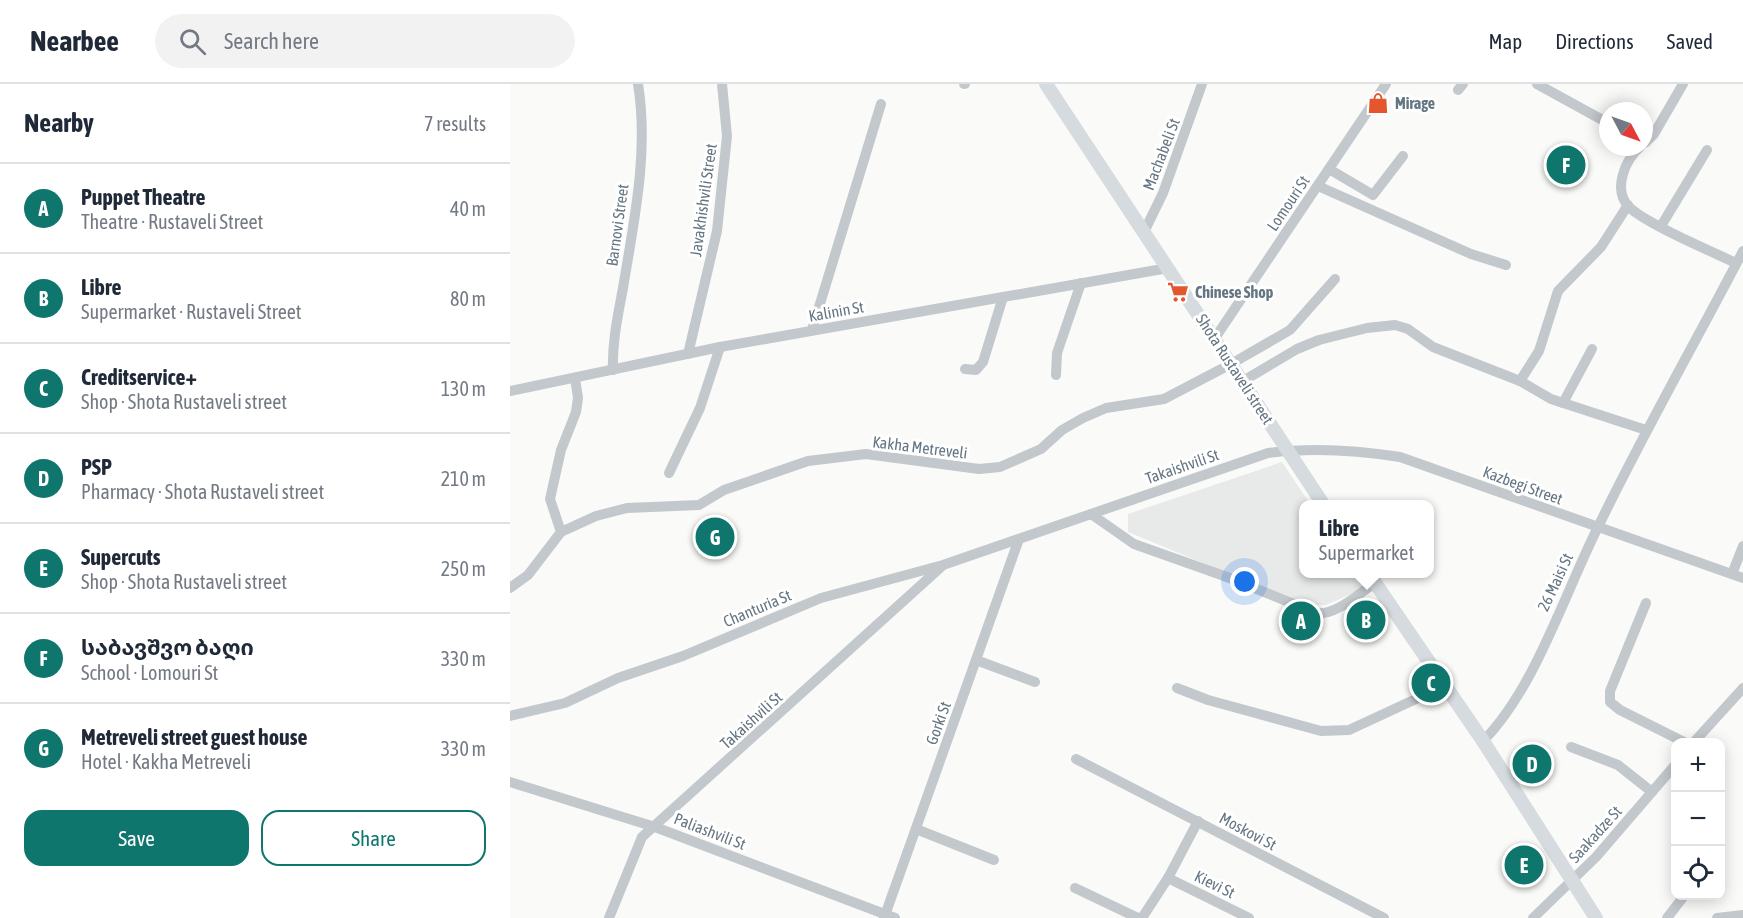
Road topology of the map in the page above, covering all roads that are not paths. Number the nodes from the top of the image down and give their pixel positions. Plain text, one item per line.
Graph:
1 (638, 84) edge
2 (722, 84) edge
3 (1046, 84) edge
4 (1202, 84) edge
5 (1386, 84) edge
6 (1537, 84) edge
7 (1683, 84) edge
8 (881, 105) dead end
9 (1599, 118) edge
10 (1653, 135) edge
11 (1707, 150) dead end
12 (1403, 156) dead end
13 (1633, 156) edge
14 (1329, 170) junction
15 (1318, 186) junction
16 (1628, 206) junction
17 (1661, 226) junction
18 (1144, 232) junction
19 (1743, 251) edge
20 (1736, 263) junction
21 (1506, 265) dead end
22 (1168, 268) junction
23 (1335, 279) dead end
24 (1081, 283) junction
25 (1003, 297) junction
26 (812, 330) junction
27 (1215, 338) junction
28 (720, 347) junction
29 (1592, 349) dead end
30 (688, 354) junction
31 (1231, 364) junction
32 (965, 369) dead end
33 (613, 370) junction
34 (1056, 375) dead end
35 (575, 378) junction
36 (1243, 381) junction
37 (1520, 381) junction
38 (510, 391) edge
39 (1563, 403) junction
40 (1646, 430) junction
41 (1288, 450) junction
42 (669, 473) dead end
43 (1320, 500) edge
44 (1091, 514) junction
45 (1598, 527) junction
46 (561, 532) junction
47 (1020, 539) junction
48 (1743, 546) edge
49 (943, 565) junction
50 (1732, 574) junction
51 (1372, 578) edge
52 (1743, 578) edge
53 (510, 588) edge
54 (1646, 603) dead end
55 (976, 660) junction
56 (1035, 682) dead end
57 (1444, 686) junction
58 (1177, 688) dead end
59 (1743, 688) edge
60 (510, 716) edge
61 (1676, 738) edge
62 (1698, 738) edge
63 (1483, 741) junction
64 (1571, 747) dead end
65 (1076, 759) dead end
66 (1671, 771) edge
67 (510, 782) edge
68 (1652, 792) junction
69 (1198, 821) junction
70 (655, 827) junction
71 (916, 829) junction
72 (994, 860) dead end
73 (1168, 878) junction
74 (1573, 881) junction
75 (1075, 888) dead end
76 (1681, 900) edge
77 (1743, 915) edge
78 (888, 917) edge
79 (1536, 917) edge
80 (609, 918) edge
81 (1140, 918) edge
82 (1249, 918) edge
83 (1384, 918) edge
84 (1596, 918) edge
85 (1667, 918) edge
86 (1717, 918) edge

1 - 33 street, Barnovi Street
2 - 30 street, Javakhishvili Street
3 - 18 main road, Shota Rustaveli street
4 - 18 street, Machabeli St
5 - 14 street, Lomouri St
6 - 9 street
7 - 10 street
8 - 26 street
11 - 17 street
12 - 14 street
13 - 16 street
14 - 15 street, Lomouri St
15 - 21 street
15 - 27 street, Lomouri St
16 - 17 street
16 - 37 street
17 - 20 street
18 - 22 main road, Shota Rustaveli street
19 - 20 street, 26 Maisi St
20 - 40 street, 26 Maisi St
22 - 24 street, Kalinin St
22 - 27 main road, Shota Rustaveli street
23 - 31 street, Kakha Metreveli
24 - 25 street, Kalinin St
24 - 34 street
25 - 26 street, Kalinin St
25 - 32 street
26 - 28 street, Kalinin St
27 - 31 main road, Shota Rustaveli street
28 - 30 street, Kalinin St
28 - 42 street
29 - 39 street
30 - 33 street, Kalinin St
31 - 36 main road, Shota Rustaveli street
31 - 46 street, Kakha Metreveli
33 - 35 street, Kalinin St
35 - 38 street, Kalinin St
35 - 46 street
36 - 37 street
36 - 41 main road, Shota Rustaveli street
37 - 39 street
39 - 40 street
40 - 45 street, 26 Maisi St
41 - 43 main road, Shota Rustaveli street
41 - 44 street, Takaishvili St
41 - 45 street, Kazbegi Street
44 - 47 street, Takaishvili St
44 - 51 street
45 - 50 street, Kazbegi Street
45 - 63 street, 26 Maisi St
46 - 53 street, Kakha Metreveli
47 - 49 street, Chanturia St
47 - 55 street, Gorki St
48 - 50 street
49 - 60 street, Chanturia St
49 - 70 street, Takaishvili St
50 - 52 street, Kazbegi Street
51 - 57 main road
54 - 61 street
55 - 56 street
55 - 71 street, Gorki St
57 - 58 street
57 - 63 main road
59 - 62 street
63 - 74 main road
64 - 68 street
65 - 69 street
66 - 68 street, Saakadze St
67 - 70 street, Paliashvili St
68 - 74 street, Saakadze St
69 - 73 street, Moskovi St
69 - 83 street, Moskovi St
70 - 78 street, Paliashvili St
70 - 80 street, Takaishvili St
71 - 72 street
71 - 78 street, Gorki St
73 - 81 street, Moskovi St
73 - 82 street, Kievi St
74 - 79 street, Saakadze St
74 - 84 main road
75 - 81 street
76 - 85 street
77 - 86 street

